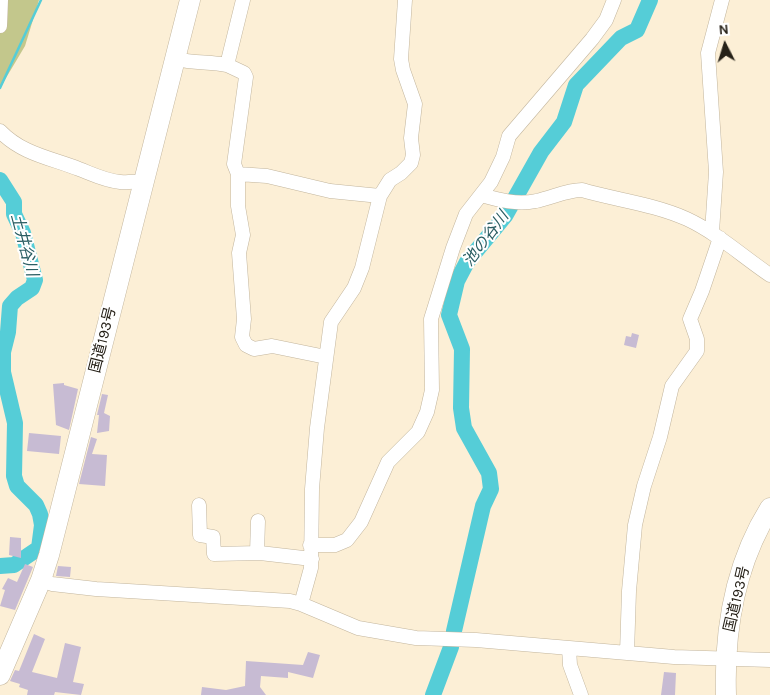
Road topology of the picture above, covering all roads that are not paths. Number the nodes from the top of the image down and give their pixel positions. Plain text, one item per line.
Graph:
1 (1, 0) edge
2 (190, 0) edge
3 (243, 0) edge
4 (405, 0) edge
5 (614, 0) edge
6 (722, 0) edge
7 (0, 26) edge
8 (176, 59) junction
9 (227, 65) junction
10 (0, 131) edge
11 (238, 174) junction
12 (142, 183) junction
13 (481, 195) junction
14 (380, 196) junction
15 (716, 235) junction
16 (770, 275) edge
17 (326, 357) junction
18 (199, 505) dead end
19 (770, 508) edge
20 (258, 522) dead end
21 (311, 552) junction
22 (256, 553) junction
23 (41, 580) junction
24 (301, 604) junction
25 (569, 648) junction
26 (627, 653) junction
27 (726, 659) junction
28 (770, 660) edge
29 (0, 675) edge
30 (582, 695) edge
31 (726, 695) edge

1 - 7 street
2 - 8 highway, 国道193号
3 - 9 street
4 - 14 street
5 - 13 street
6 - 15 street
8 - 9 street
8 - 12 highway, 国道193号
9 - 11 street
10 - 12 street
11 - 14 street
11 - 17 street
12 - 23 highway, 国道193号
13 - 15 street
13 - 21 street
14 - 17 street
15 - 16 street
15 - 26 street
17 - 21 street
18 - 22 street
19 - 27 highway, 国道193号
20 - 22 street
21 - 22 street
21 - 24 street
23 - 24 street
23 - 29 highway, 国道193号
24 - 25 street
25 - 26 street
25 - 30 street
26 - 27 street
27 - 28 street
27 - 31 highway, 国道193号

